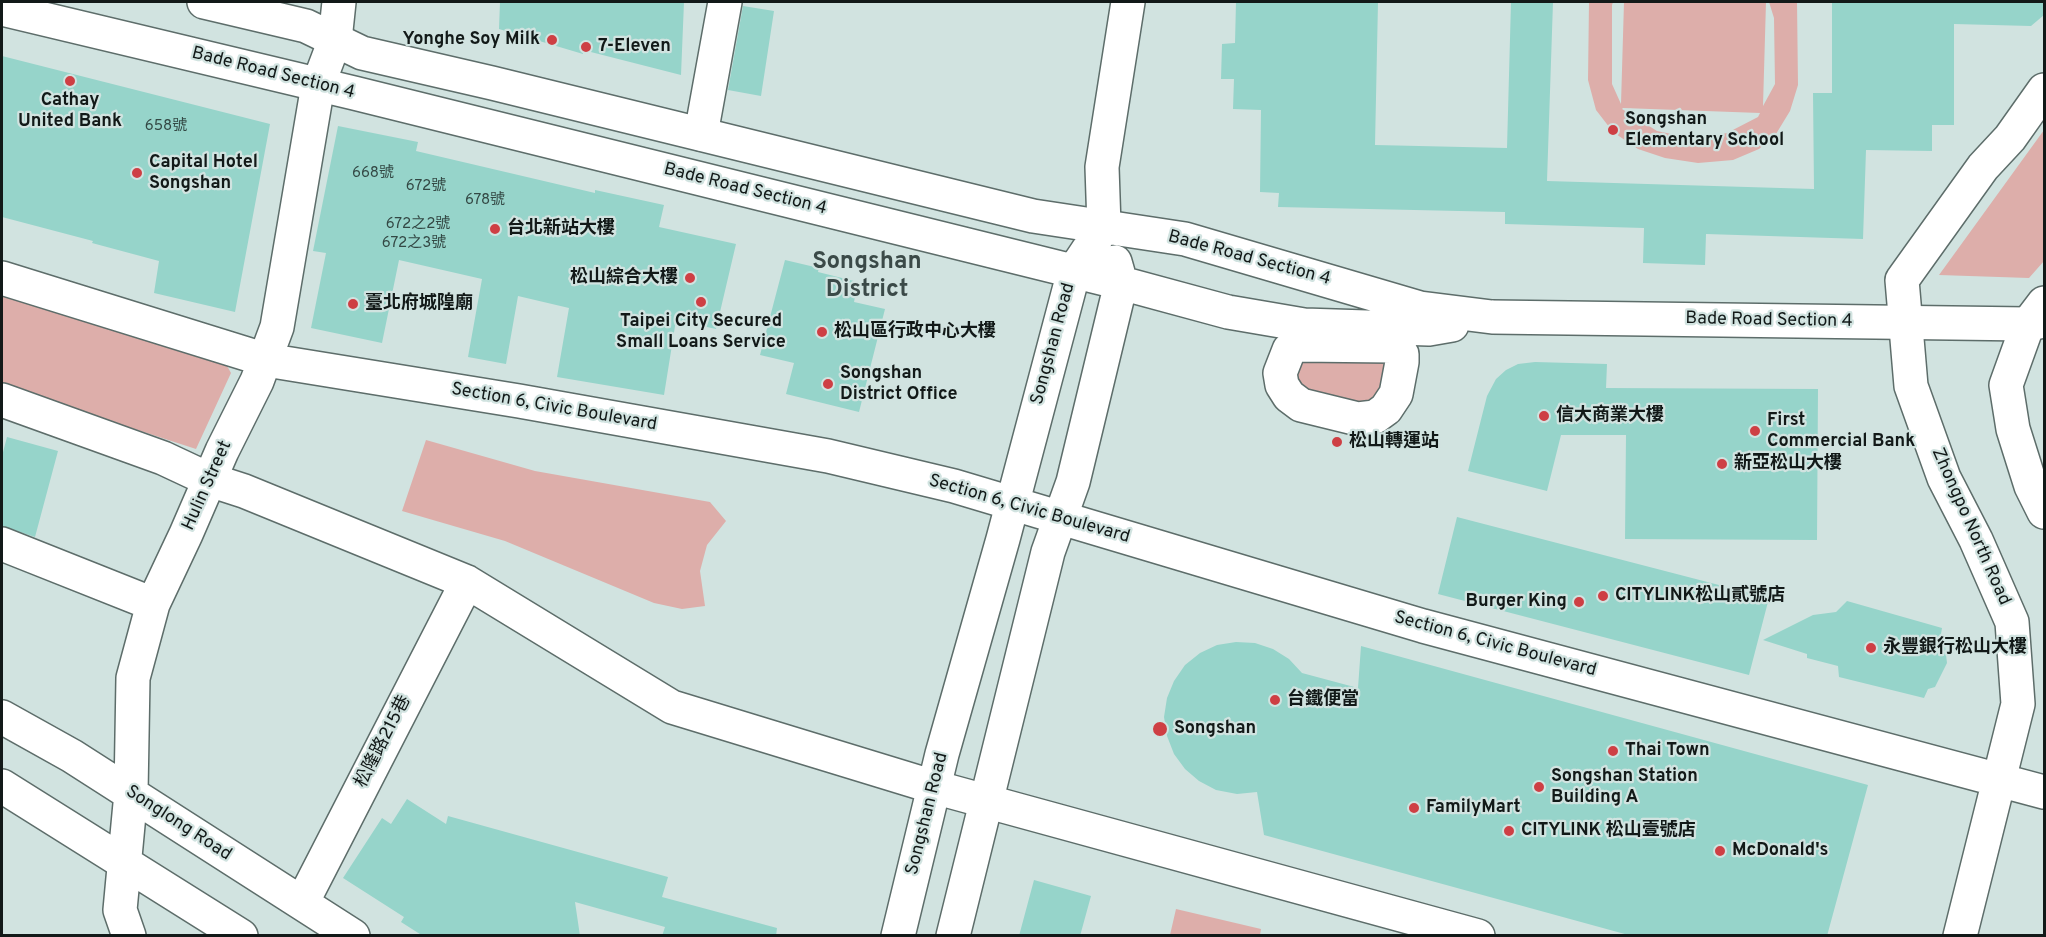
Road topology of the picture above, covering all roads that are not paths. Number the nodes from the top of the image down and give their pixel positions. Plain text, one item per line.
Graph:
1 (204, 2) edge
2 (339, 2) edge
3 (724, 2) edge
4 (1128, 2) edge
5 (2, 9) edge
6 (335, 40) junction
7 (318, 85) junction
8 (2044, 90) edge
9 (701, 134) junction
10 (1104, 226) junction
11 (1074, 272) junction
12 (2, 278) edge
13 (1121, 283) junction
14 (2039, 316) edge
15 (1492, 317) junction
16 (1906, 322) junction
17 (266, 360) junction
18 (2, 400) edge
19 (210, 480) junction
20 (1012, 502) junction
21 (2044, 512) edge
22 (1060, 518) junction
23 (2, 544) edge
24 (467, 582) junction
25 (153, 604) junction
26 (2, 717) edge
27 (1998, 780) junction
28 (2, 786) edge
29 (934, 787) junction
30 (2044, 792) edge
31 (131, 793) junction
32 (986, 801) junction
33 (124, 862) junction
34 (302, 903) junction
35 (120, 927) edge
36 (241, 936) edge
37 (353, 936) edge
38 (898, 936) edge
39 (953, 936) edge
40 (1478, 936) edge
41 (1959, 936) edge

1 - 6 street, Bade Road Section 4
2 - 6 street, Hulin Street
3 - 9 street
4 - 10 street
5 - 7 street, Bade Road Section 4
6 - 7 street, Hulin Street
6 - 9 street, Bade Road Section 4
7 - 11 street, Bade Road Section 4
7 - 17 street, Hulin Street
8 - 16 street, Zhongpo North Road
9 - 10 street, Bade Road Section 4
10 - 11 street, Songshan Road
10 - 13 street
10 - 15 street, Bade Road Section 4
11 - 13 street, Bade Road Section 4
11 - 20 street, Songshan Road
12 - 17 street, Section 6, Civic Boulevard
13 - 15 street, Bade Road Section 4
13 - 22 street
14 - 16 street, Bade Road Section 4
14 - 21 street
15 - 16 street, Bade Road Section 4
16 - 27 street, Zhongpo North Road
17 - 19 street, Hulin Street
17 - 20 street, Section 6, Civic Boulevard
18 - 19 street
19 - 24 street
19 - 25 street, Hulin Street
20 - 22 street, Section 6, Civic Boulevard
20 - 29 street, Songshan Road
22 - 27 street, Section 6, Civic Boulevard
22 - 32 street
23 - 25 street
24 - 29 street
24 - 34 street, 松隆路215巷
25 - 31 street, Hulin Street
26 - 31 street, Songlong Road
27 - 30 street, Section 6, Civic Boulevard
27 - 41 street, Zhongpo North Road
28 - 33 street
29 - 32 street
29 - 38 street, Songshan Road
31 - 33 street, Hulin Street
31 - 34 street, Songlong Road
32 - 39 street
32 - 40 street
33 - 35 street, Hulin Street
33 - 36 street
34 - 37 street, Songlong Road

